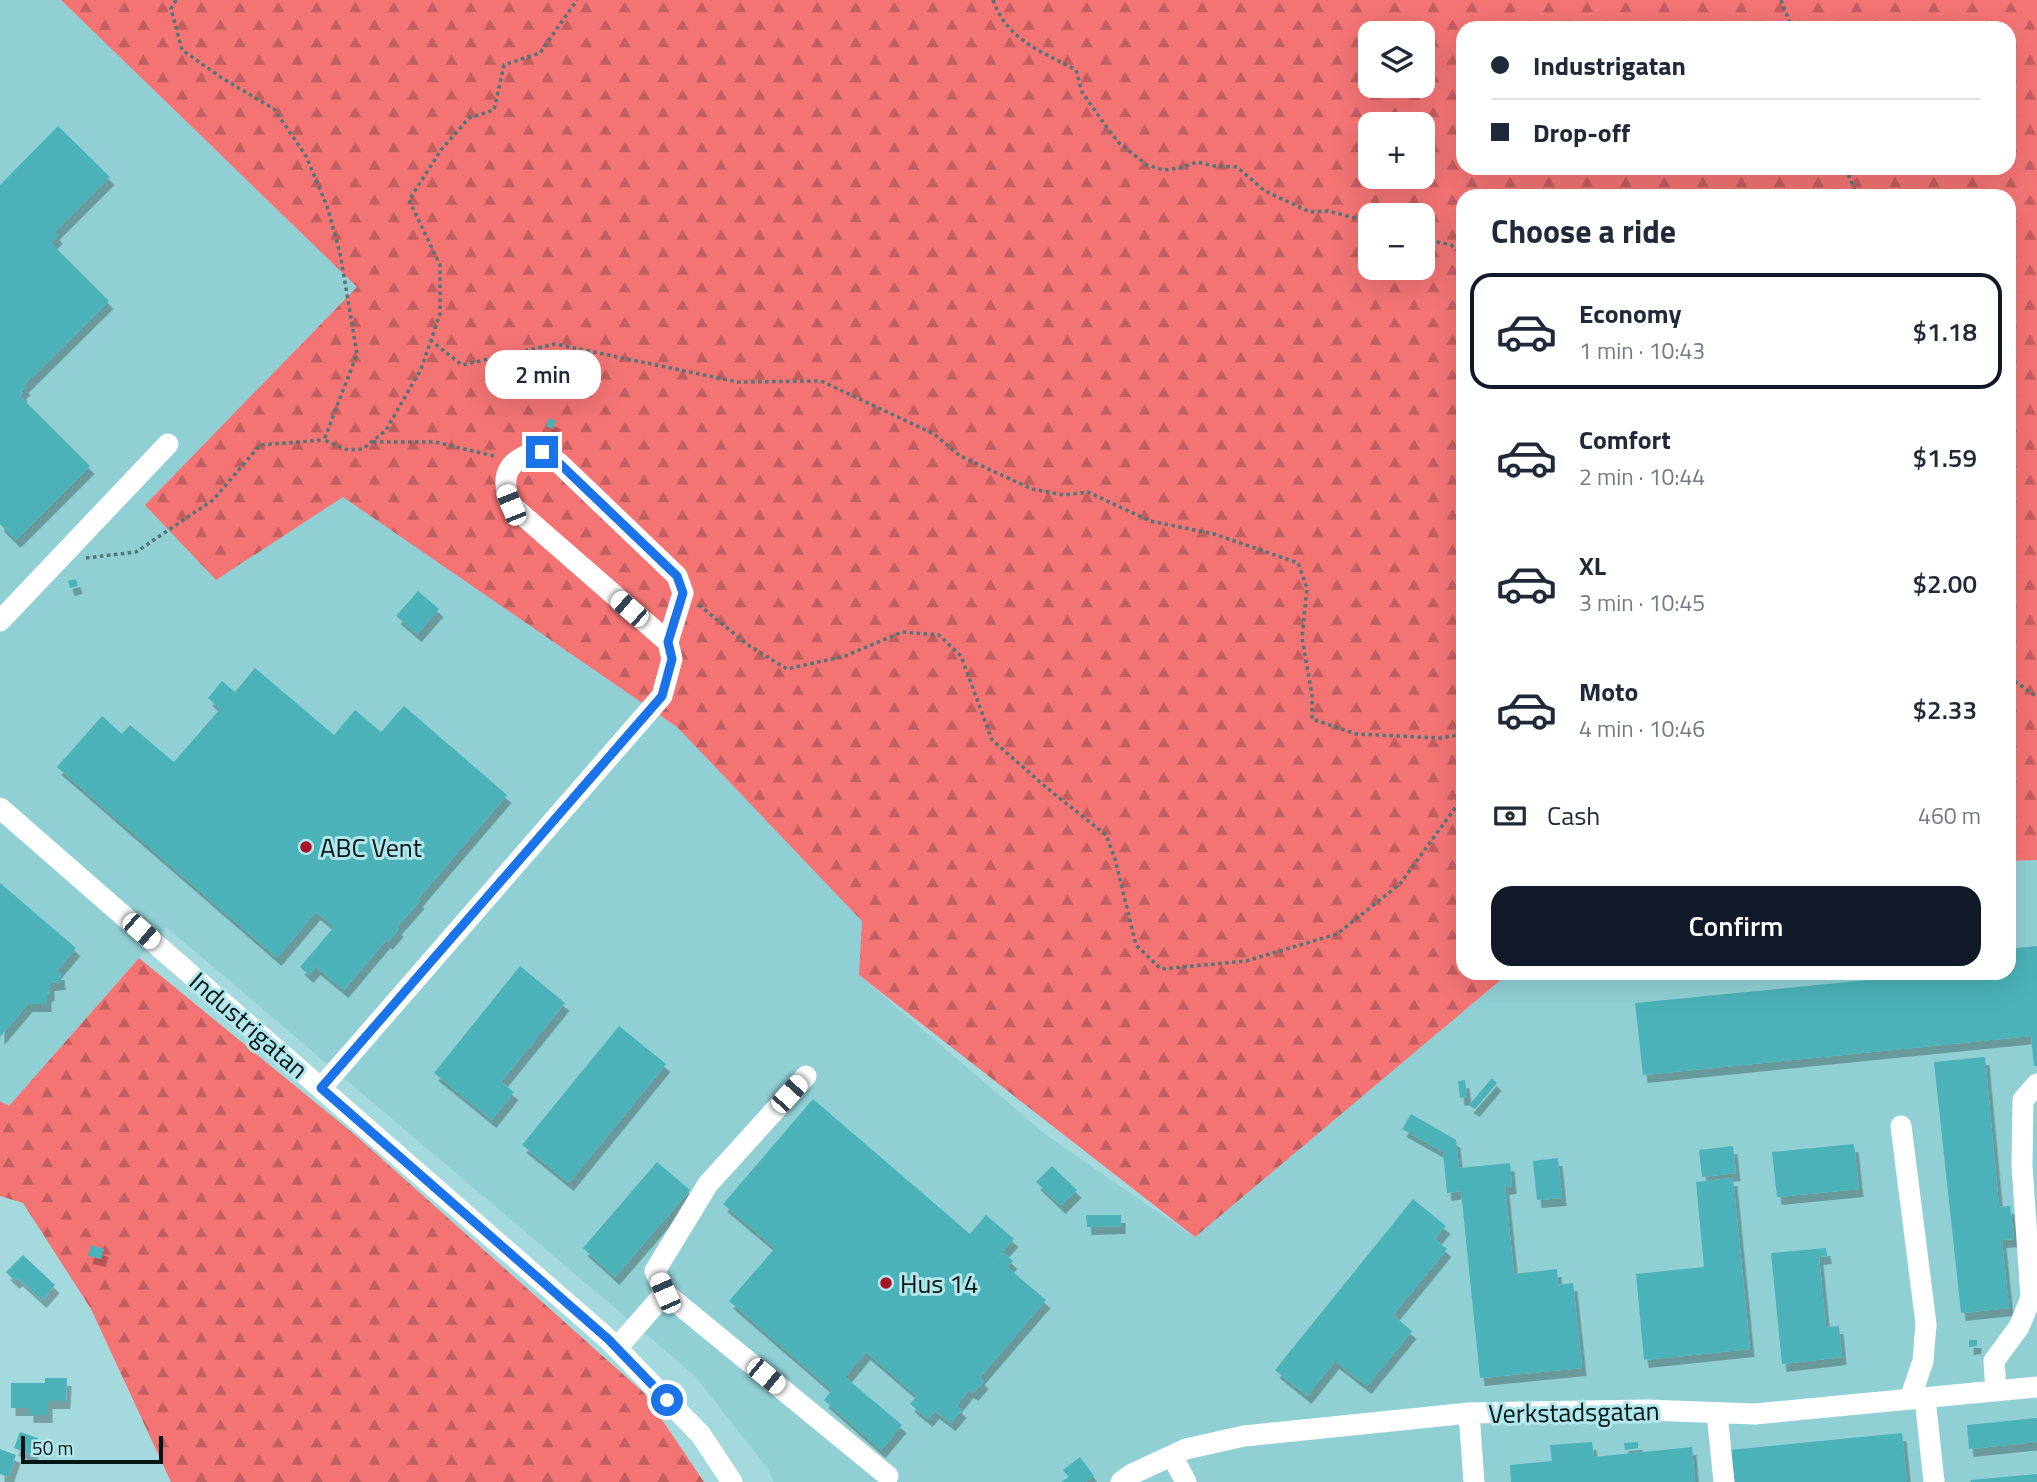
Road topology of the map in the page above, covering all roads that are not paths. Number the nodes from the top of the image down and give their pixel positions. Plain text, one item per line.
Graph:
1 (168, 444) dead end
2 (0, 621) edge
3 (668, 642) junction
4 (0, 808) edge
5 (806, 1076) dead end
6 (2037, 1084) edge
7 (321, 1088) junction
8 (1901, 1126) dead end
9 (665, 1293) junction
10 (617, 1348) junction
11 (2037, 1387) edge
12 (1996, 1391) junction
13 (1917, 1398) junction
14 (1469, 1413) junction
15 (1717, 1413) junction
16 (1172, 1456) junction
17 (888, 1476) dead end
18 (732, 1482) edge
19 (1121, 1482) edge
20 (1186, 1482) edge
21 (1474, 1482) edge
22 (1724, 1482) edge
23 (1934, 1482) edge

1 - 2 street
3 - 3 street
3 - 7 street
4 - 7 street, Industrigatan
5 - 9 street
6 - 12 street
7 - 10 street, Industrigatan
8 - 13 street
9 - 10 street
9 - 17 street
10 - 18 street, Industrigatan
11 - 12 street, Verkstadsgatan
12 - 13 street, Verkstadsgatan
13 - 15 street, Verkstadsgatan
13 - 23 street
14 - 15 street, Verkstadsgatan
14 - 16 street, Verkstadsgatan
14 - 21 street
15 - 22 street
16 - 19 street, Verkstadsgatan
16 - 20 street

